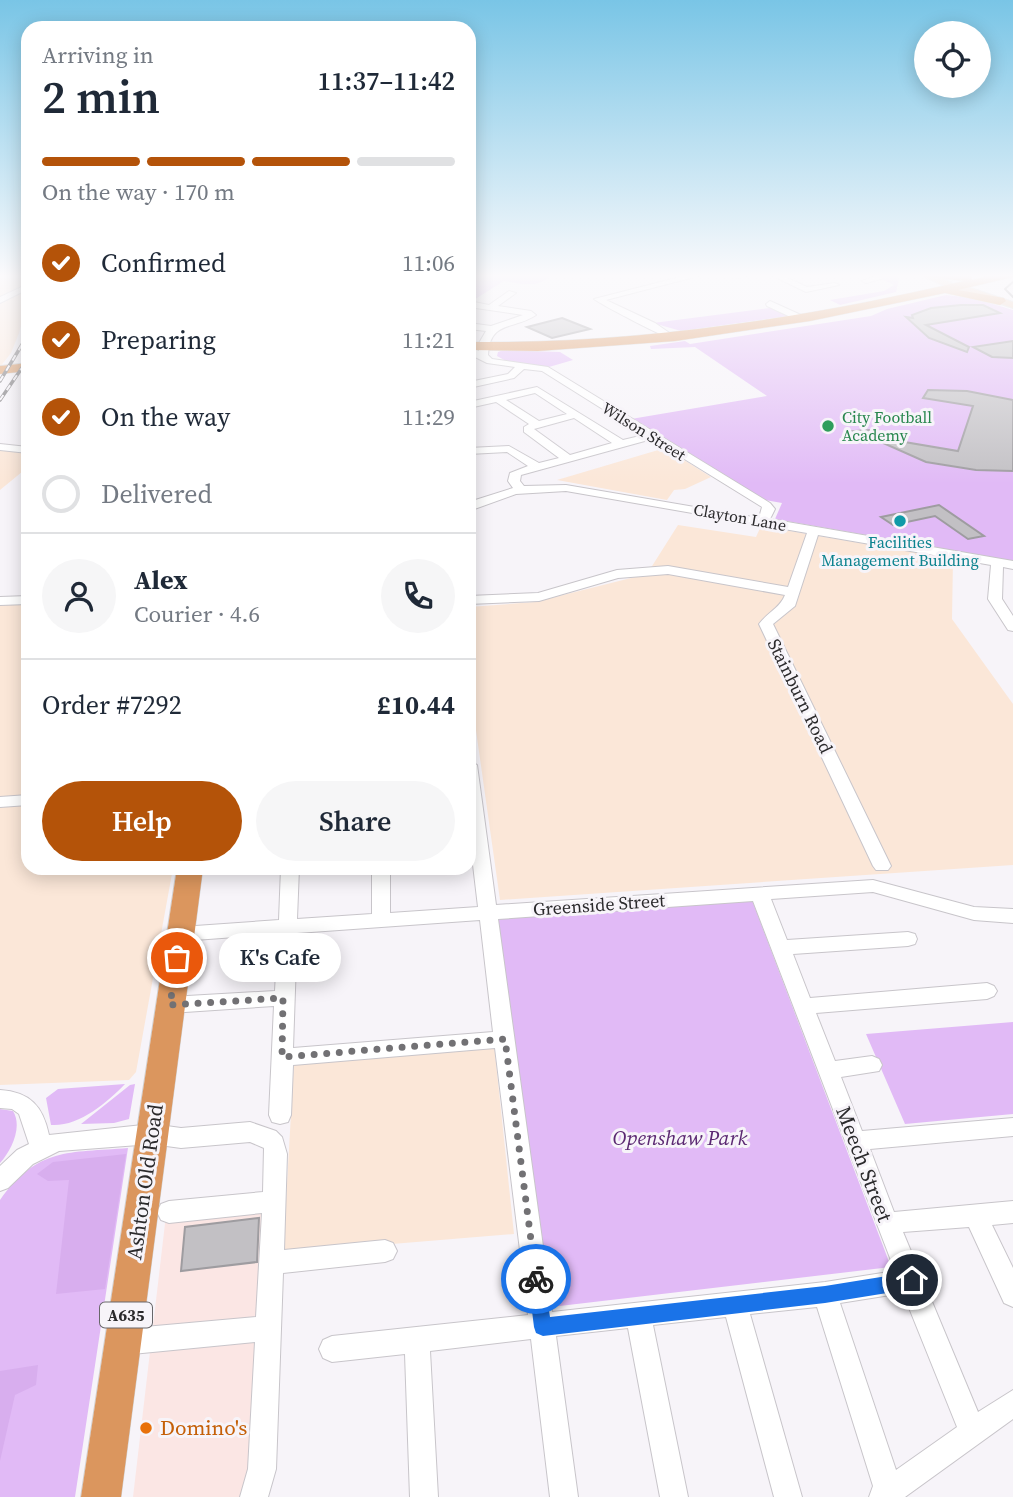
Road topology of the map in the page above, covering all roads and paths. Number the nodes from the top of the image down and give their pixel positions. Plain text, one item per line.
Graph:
1 (486, 344) edge
2 (529, 344) edge
3 (620, 344) edge
4 (476, 365) edge
5 (21, 366) edge
6 (522, 366) junction
7 (0, 368) edge
8 (496, 379) junction
9 (476, 383) edge
10 (587, 395) junction
11 (496, 398) junction
12 (476, 403) edge
13 (557, 403) junction
14 (576, 415) junction
15 (536, 425) junction
16 (651, 436) junction
17 (621, 444) junction
18 (0, 447) edge
19 (21, 449) edge
20 (476, 450) edge
21 (567, 458) junction
22 (537, 467) junction
23 (501, 470) dead end
24 (516, 473) junction
25 (521, 490) junction
26 (476, 504) edge
27 (763, 521) junction
28 (814, 530) junction
29 (998, 563) junction
30 (1013, 565) edge
31 (793, 592) junction
32 (21, 600) edge
33 (476, 600) edge
34 (0, 601) edge
35 (1013, 627) edge
36 (21, 800) edge
37 (0, 802) edge
38 (476, 855) edge
39 (882, 866) dead end
40 (189, 875) edge
41 (290, 875) edge
42 (381, 875) edge
43 (760, 894) junction
44 (489, 913) junction
45 (1013, 916) edge
46 (381, 920) junction
47 (287, 927) junction
48 (181, 934) junction
49 (908, 939) dead end
50 (780, 948) junction
51 (986, 991) dead end
52 (283, 998) junction
53 (170, 1005) junction
54 (803, 1006) junction
55 (505, 1039) junction
56 (282, 1057) junction
57 (872, 1065) dead end
58 (828, 1070) junction
59 (0, 1099) edge
60 (280, 1115) dead end
61 (1013, 1127) edge
62 (152, 1134) junction
63 (855, 1141) junction
64 (41, 1150) junction
65 (0, 1181) edge
66 (274, 1201) junction
67 (169, 1212) dead end
68 (1013, 1212) edge
69 (976, 1216) junction
70 (887, 1223) junction
71 (385, 1251) dead end
72 (272, 1264) junction
73 (912, 1280) junction
74 (825, 1294) junction
75 (1013, 1296) edge
76 (735, 1304) junction
77 (638, 1315) junction
78 (543, 1327) junction
79 (270, 1328) junction
80 (416, 1339) junction
81 (122, 1342) junction
82 (332, 1349) dead end
83 (1013, 1403) edge
84 (973, 1433) junction
85 (885, 1494) edge
86 (101, 1497) edge
87 (254, 1497) edge
88 (424, 1497) edge
89 (564, 1497) edge
90 (674, 1497) edge
91 (788, 1497) edge

1 - 2 highway
1 - 3 highway
1 - 6 street, Wilson Street
4 - 8 street
5 - 7 highway
6 - 8 street
6 - 10 street, Wilson Street
8 - 9 street
10 - 13 street
10 - 16 street, Wilson Street
11 - 12 street
11 - 13 street
11 - 15 street
13 - 14 street
14 - 15 street
14 - 17 street
15 - 21 street
16 - 17 street
16 - 27 street, Wilson Street
17 - 21 street
18 - 19 street
20 - 22 street
21 - 22 street
22 - 24 street
23 - 24 street
24 - 25 street
25 - 26 street, Clayton Lane
25 - 27 street, Clayton Lane
27 - 28 street, Clayton Lane
28 - 29 street, Clayton Lane
28 - 31 street, Stainburn Road
29 - 30 street, Clayton Lane
29 - 35 street
31 - 33 street
31 - 39 street, Stainburn Road
32 - 34 street
36 - 37 street
38 - 44 street
40 - 48 highway, Ashton Old Road / A635
41 - 47 street
42 - 46 street
43 - 44 street, Greenside Street
43 - 45 street, Greenside Street
43 - 50 street, Meech Street
44 - 46 street, Greenside Street
44 - 55 street
46 - 47 street, Greenside Street
47 - 48 street, Greenside Street
47 - 52 street
48 - 53 highway, Ashton Old Road / A635
49 - 50 street
50 - 54 street, Meech Street
51 - 54 street
52 - 53 street
52 - 56 street
53 - 62 highway, Ashton Old Road / A635
54 - 58 street, Meech Street
55 - 56 street
55 - 78 street
56 - 60 street
57 - 58 street
58 - 63 street, Meech Street
59 - 64 street
61 - 63 street
62 - 64 street
62 - 66 street
62 - 81 highway, Ashton Old Road / A635
63 - 70 street, Meech Street
64 - 65 street
66 - 67 street
66 - 72 street
68 - 69 street
69 - 70 street
69 - 75 street
70 - 73 street, Meech Street
71 - 72 street
72 - 79 street
73 - 74 street
73 - 84 street, Meech Street
74 - 76 street
74 - 85 street
76 - 77 street
76 - 91 street
77 - 78 street
77 - 90 street
78 - 80 street
78 - 89 street
79 - 81 street
79 - 87 street
80 - 82 street
80 - 88 street
81 - 86 highway, Ashton Old Road / A635
83 - 84 street
84 - 85 street

